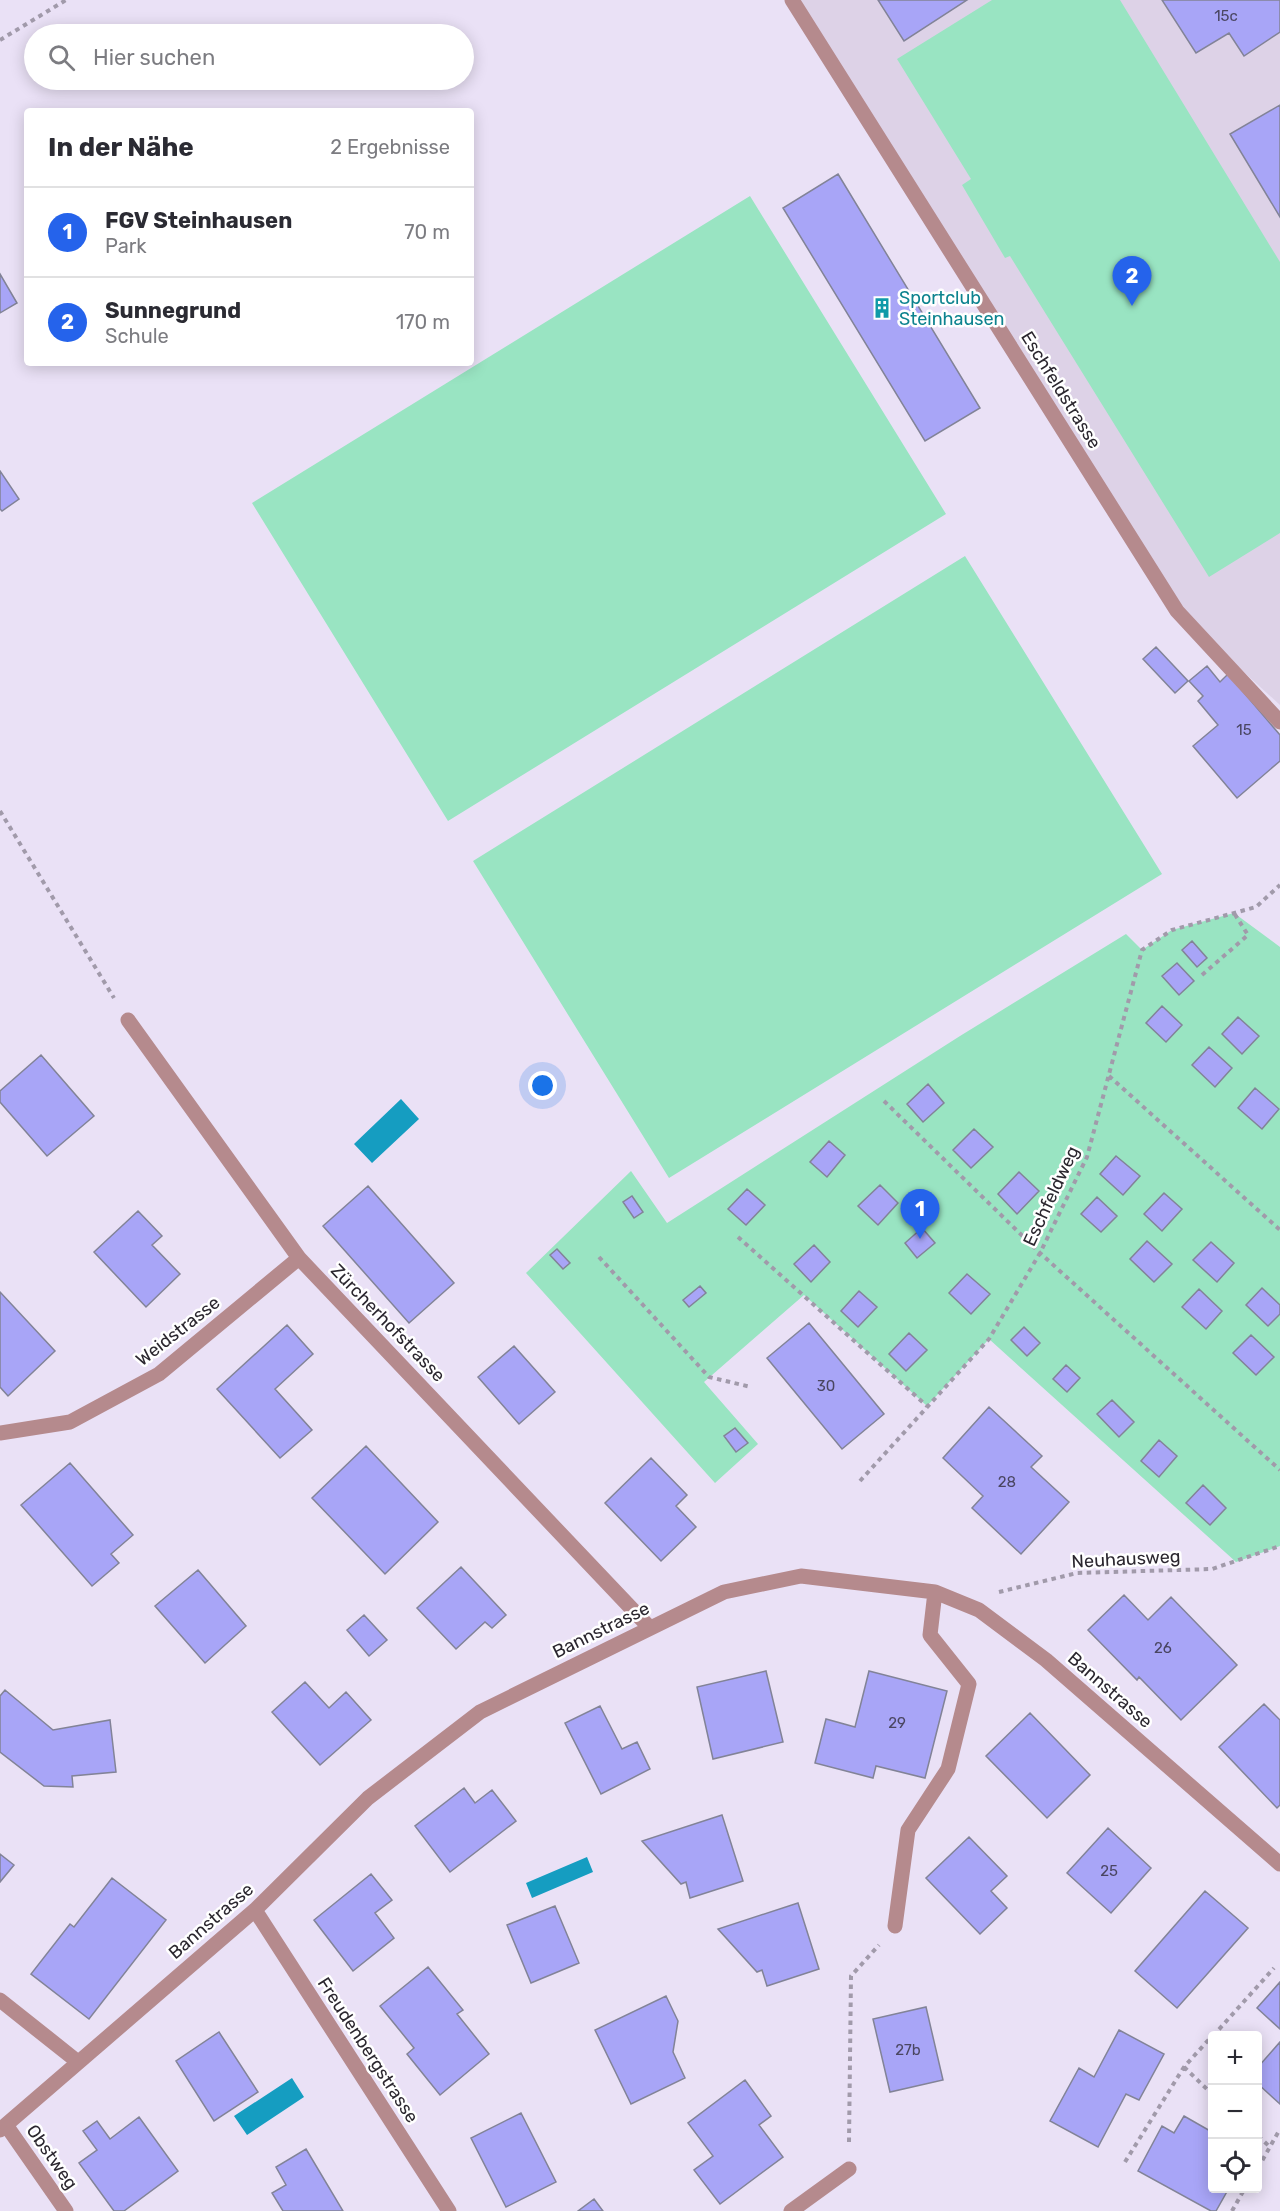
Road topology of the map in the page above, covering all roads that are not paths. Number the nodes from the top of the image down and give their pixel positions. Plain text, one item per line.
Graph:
1 (792, 0) edge
2 (1280, 722) edge
3 (128, 1020) road end
4 (299, 1258) junction
5 (0, 1433) edge
6 (935, 1592) junction
7 (650, 1628) junction
8 (1280, 1864) edge
9 (255, 1910) junction
10 (895, 1926) road end
11 (0, 2000) edge
12 (78, 2062) junction
13 (3, 2127) edge
14 (849, 2169) road end
15 (66, 2211) edge
16 (449, 2211) edge
17 (791, 2211) edge

1 - 2 street, Eschfeldstrasse
3 - 4 street, Zürcherhofstrasse
4 - 5 street, Weidstrasse
4 - 7 street, Zürcherhofstrasse
6 - 7 street, Bannstrasse
6 - 8 street, Bannstrasse
6 - 10 street
7 - 9 street, Bannstrasse
9 - 12 street, Bannstrasse
9 - 16 street, Freudenbergstrasse
11 - 12 street
12 - 13 street, Bannstrasse
13 - 15 street, Obstweg
14 - 17 street

